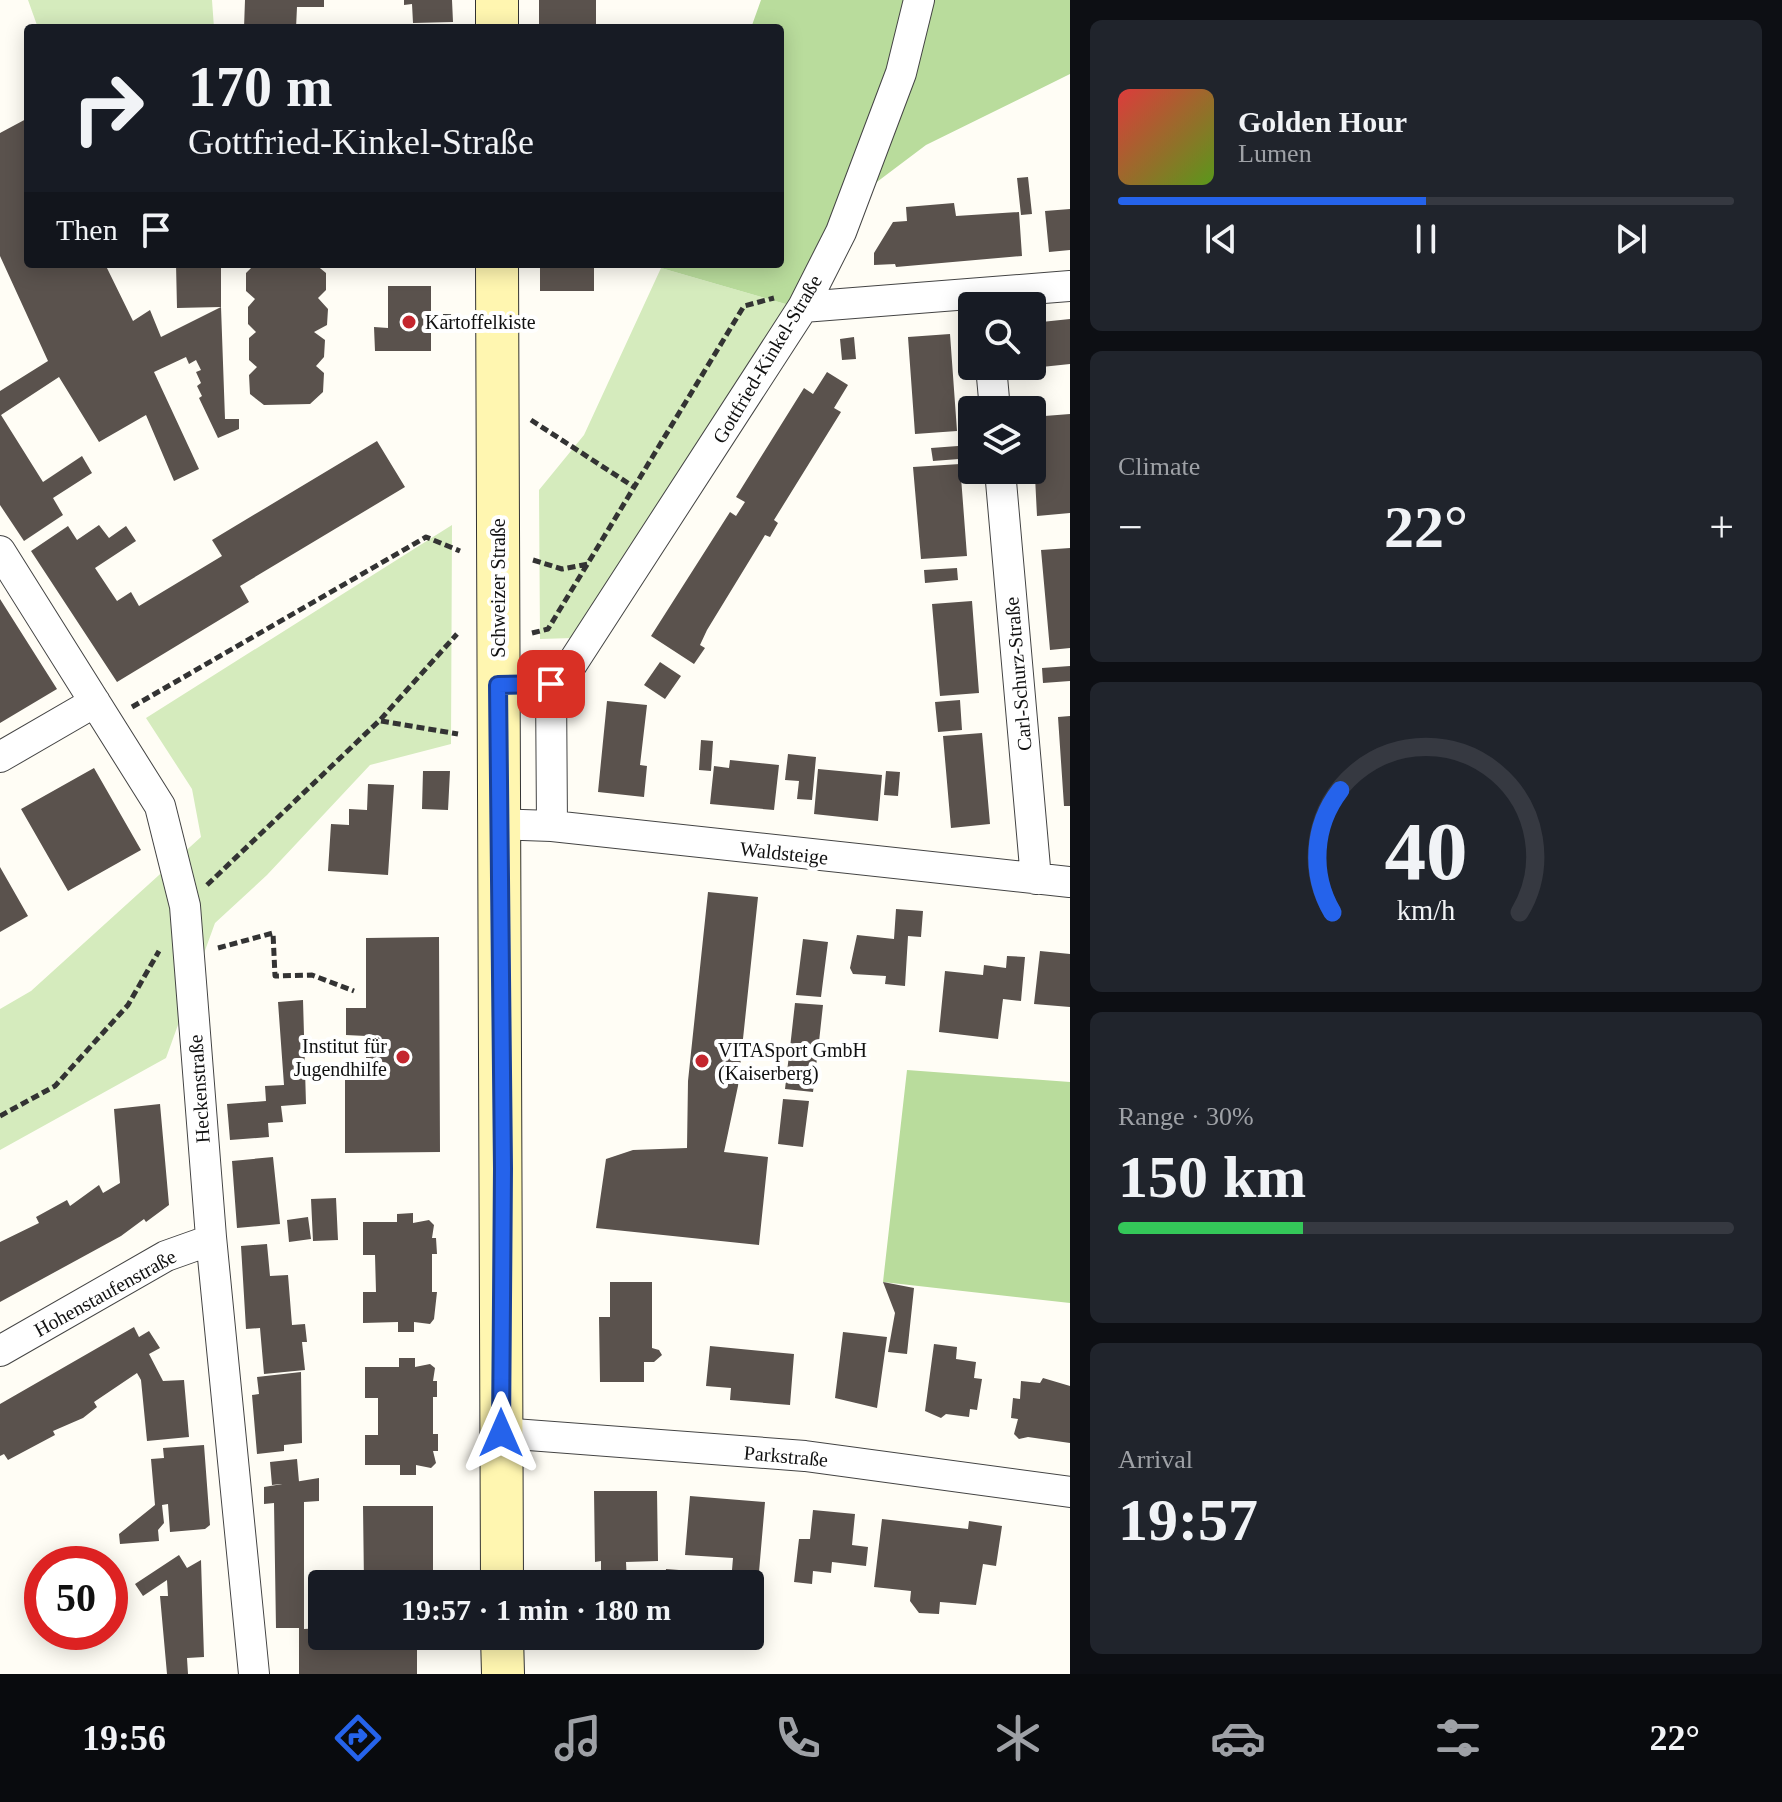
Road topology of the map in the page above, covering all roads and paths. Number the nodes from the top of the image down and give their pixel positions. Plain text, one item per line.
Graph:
1 (497, 0) edge
2 (919, 0) edge
3 (497, 24) edge
4 (497, 268) edge
5 (1070, 286) edge
6 (1034, 292) edge
7 (958, 301) edge
8 (803, 307) junction
9 (431, 316) dead end
10 (459, 317) dead end
11 (531, 420) dead end
12 (1001, 484) edge
13 (634, 487) junction
14 (0, 551) edge
15 (460, 551) dead end
16 (532, 559) dead end
17 (588, 564) junction
18 (531, 633) dead end
19 (457, 634) dead end
20 (551, 684) junction
21 (498, 685) junction
22 (101, 712) junction
23 (380, 720) junction
24 (458, 734) dead end
25 (0, 757) edge
26 (497, 824) junction
27 (552, 826) junction
28 (1036, 879) junction
29 (1070, 882) edge
30 (185, 906) junction
31 (189, 951) junction
32 (354, 991) dead end
33 (0, 1116) edge
34 (211, 1240) junction
35 (0, 1351) edge
36 (501, 1433) junction
37 (1070, 1492) edge
38 (502, 1570) edge
39 (502, 1650) edge
40 (254, 1674) edge
41 (503, 1674) edge

1 - 3 main road
2 - 8 street, Gottfried-Kinkel-Straße
4 - 21 main road, Schweizer Straße
5 - 6 street
7 - 8 street
8 - 13 path
8 - 20 street, Gottfried-Kinkel-Straße
9 - 10 path
11 - 13 path
12 - 28 street, Carl-Schurz-Straße
13 - 17 path
14 - 22 street, Heckenstraße
15 - 22 path
16 - 17 path
17 - 18 path
19 - 23 path
20 - 21 street
20 - 27 street
21 - 26 main road, Schweizer Straße
22 - 25 street
22 - 30 street, Heckenstraße
23 - 24 path
23 - 30 path
26 - 27 street, Waldsteige
26 - 36 main road, Schweizer Straße
27 - 28 street, Waldsteige
28 - 29 street, Waldsteige
30 - 31 street, Heckenstraße
30 - 33 path
31 - 32 path
31 - 34 street, Heckenstraße
34 - 35 street, Hohenstaufenstraße
34 - 40 street, Heckenstraße
36 - 37 street, Parkstraße
36 - 38 main road, Schweizer Straße
39 - 41 main road

